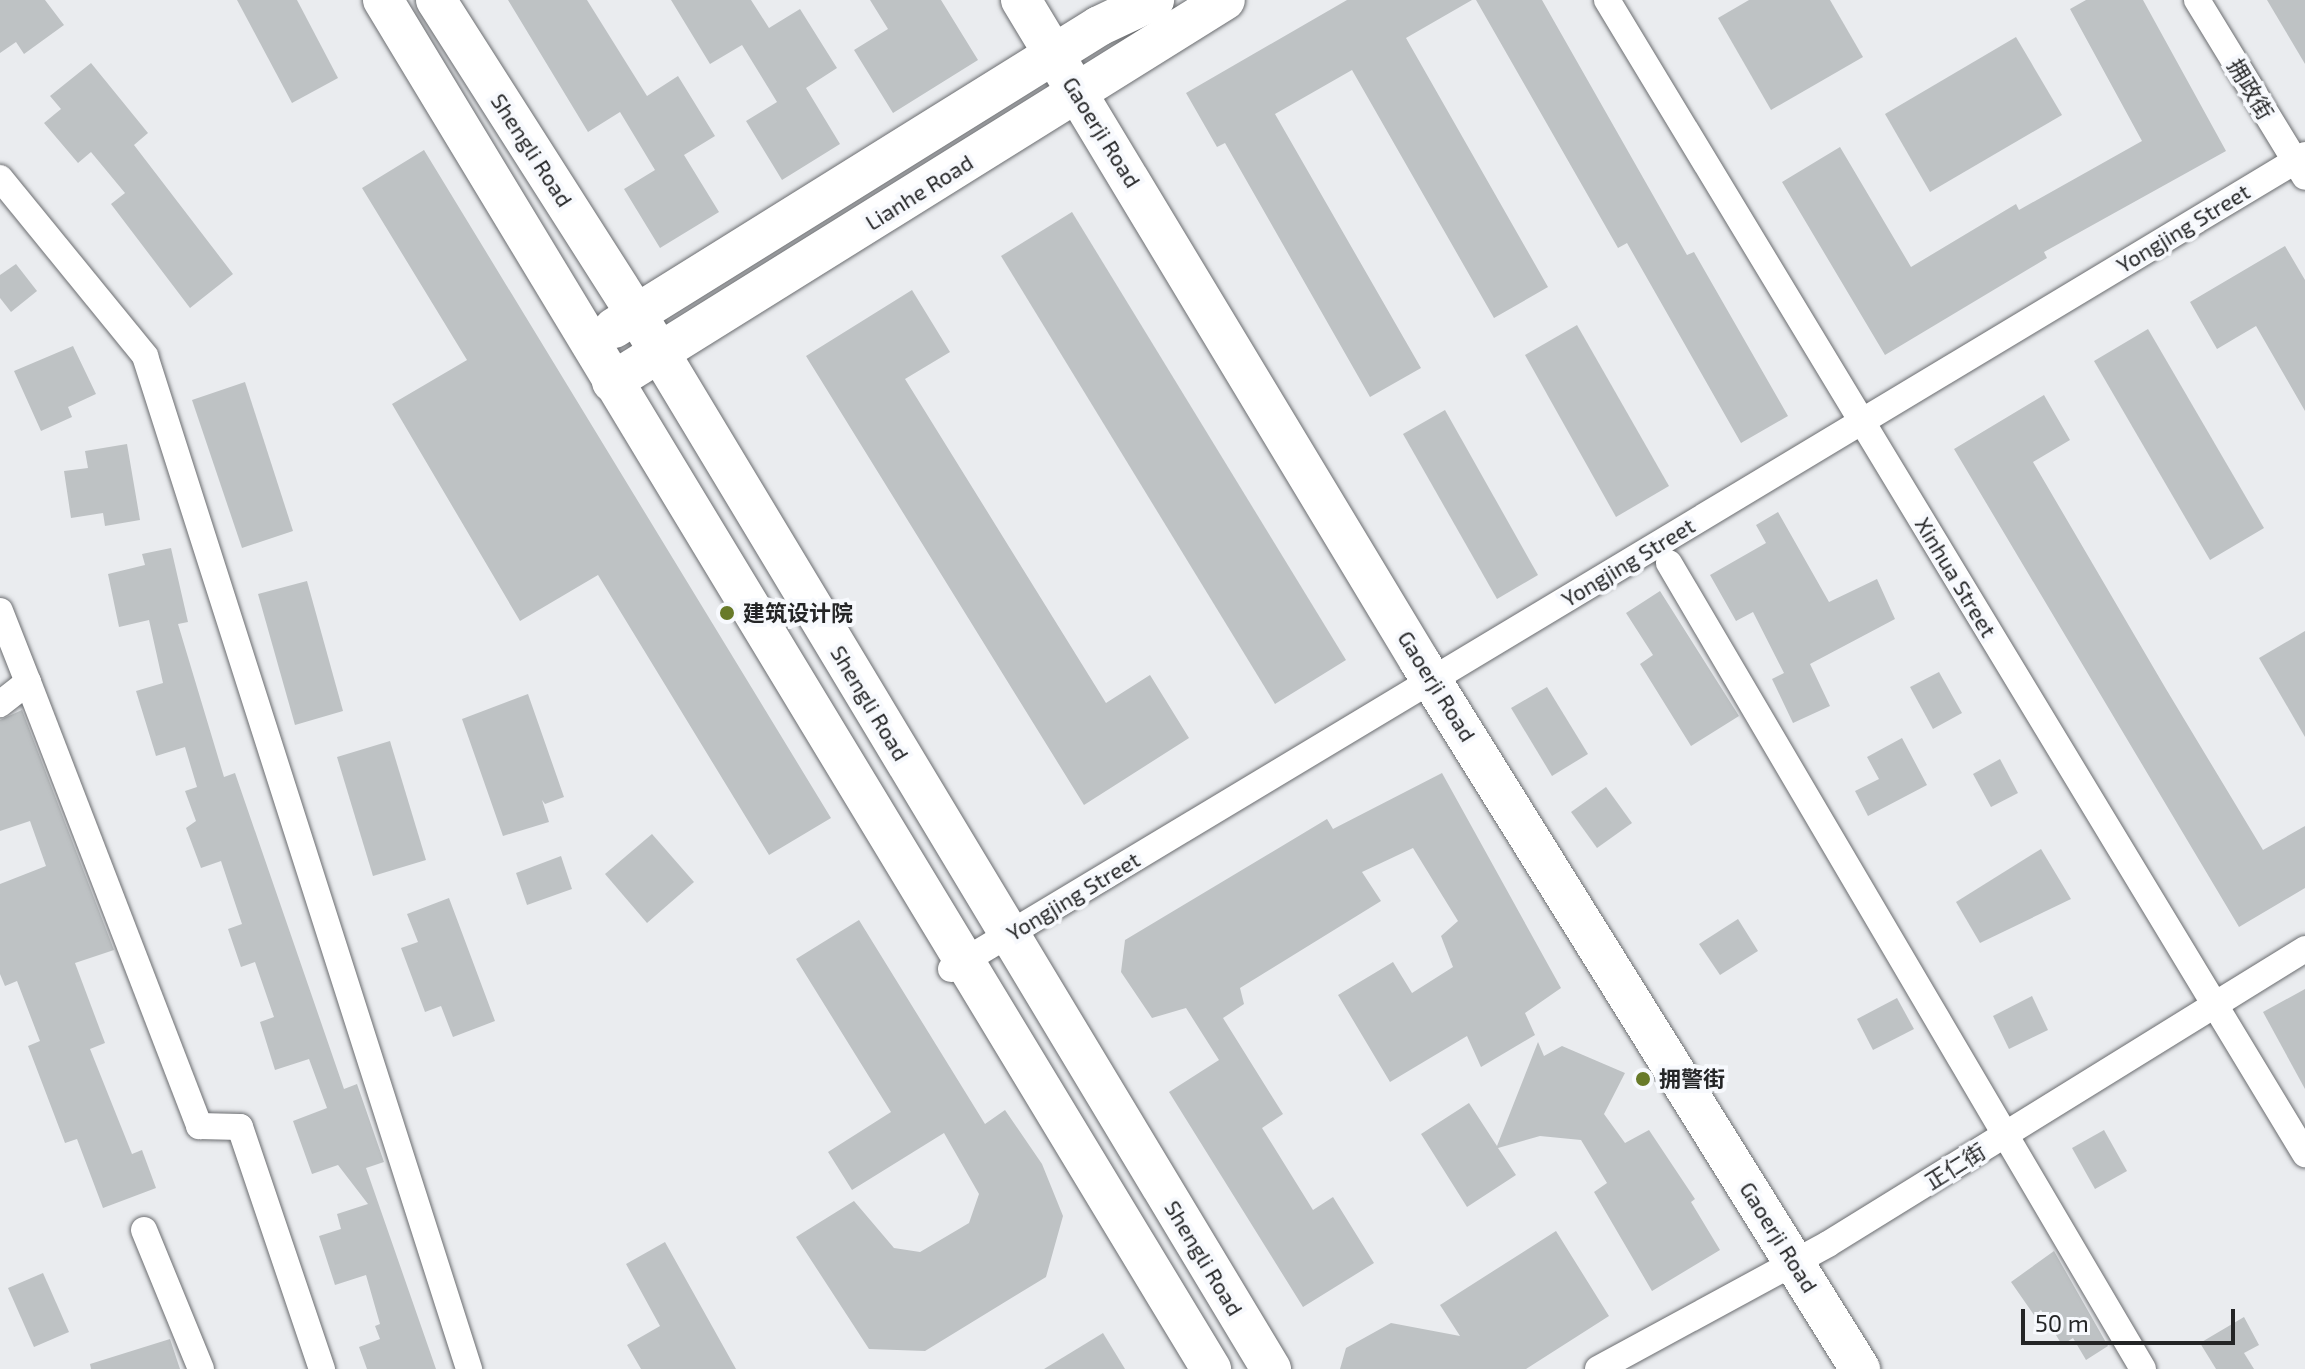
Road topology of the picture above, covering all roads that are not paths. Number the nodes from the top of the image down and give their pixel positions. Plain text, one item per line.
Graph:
1 (383, 0) edge
2 (436, 0) edge
3 (1021, 0) edge
4 (1154, 0) edge
5 (1225, 0) edge
6 (1607, 0) edge
7 (2197, 0) edge
8 (1054, 54) junction
9 (1079, 94) junction
10 (2302, 165) edge
11 (0, 178) edge
12 (637, 315) junction
13 (587, 342) junction
14 (660, 353) junction
15 (612, 382) junction
16 (1862, 421) junction
17 (1669, 563) dead end
18 (0, 611) edge
19 (1432, 680) junction
20 (28, 682) junction
21 (0, 704) edge
22 (1010, 934) junction
23 (2305, 949) edge
24 (958, 965) junction
25 (2215, 1004) junction
26 (2004, 1135) junction
27 (2305, 1154) edge
28 (144, 1230) dead end
29 (1795, 1262) junction
30 (201, 1369) edge
31 (322, 1369) edge
32 (469, 1369) edge
33 (1211, 1369) edge
34 (1271, 1369) edge
35 (1598, 1369) edge
36 (1860, 1369) edge
37 (2143, 1369) edge

1 - 13 main road
2 - 12 main road, Shengli Road
3 - 8 main road, Gaoerji Road
4 - 8 main road, Lianhe Road
5 - 9 main road, Lianhe Road
6 - 16 street, Xinhua Street
7 - 10 street, 拥政街
8 - 9 main road, Gaoerji Road
8 - 12 main road, Lianhe Road
9 - 14 main road, Lianhe Road
9 - 19 main road, Gaoerji Road
10 - 16 street, Yongjing Street
11 - 32 street
12 - 13 main road, Lianhe Road
12 - 14 main road, Shengli Road
13 - 15 main road
14 - 15 main road, Lianhe Road
14 - 22 main road, Shengli Road
15 - 24 main road
16 - 19 street, Yongjing Street
16 - 25 street, Xinhua Street
17 - 26 street
18 - 20 street
19 - 22 street, Yongjing Street
19 - 29 main road, Gaoerji Road
20 - 21 street
20 - 31 street
22 - 24 street, Yongjing Street
22 - 34 main road, Shengli Road
23 - 25 street, 正仁街
24 - 33 main road
25 - 26 street, 正仁街
25 - 27 street, Xinhua Street
26 - 29 street, 正仁街
26 - 37 street
28 - 30 street
29 - 35 street, 正仁街
29 - 36 main road, Gaoerji Road

